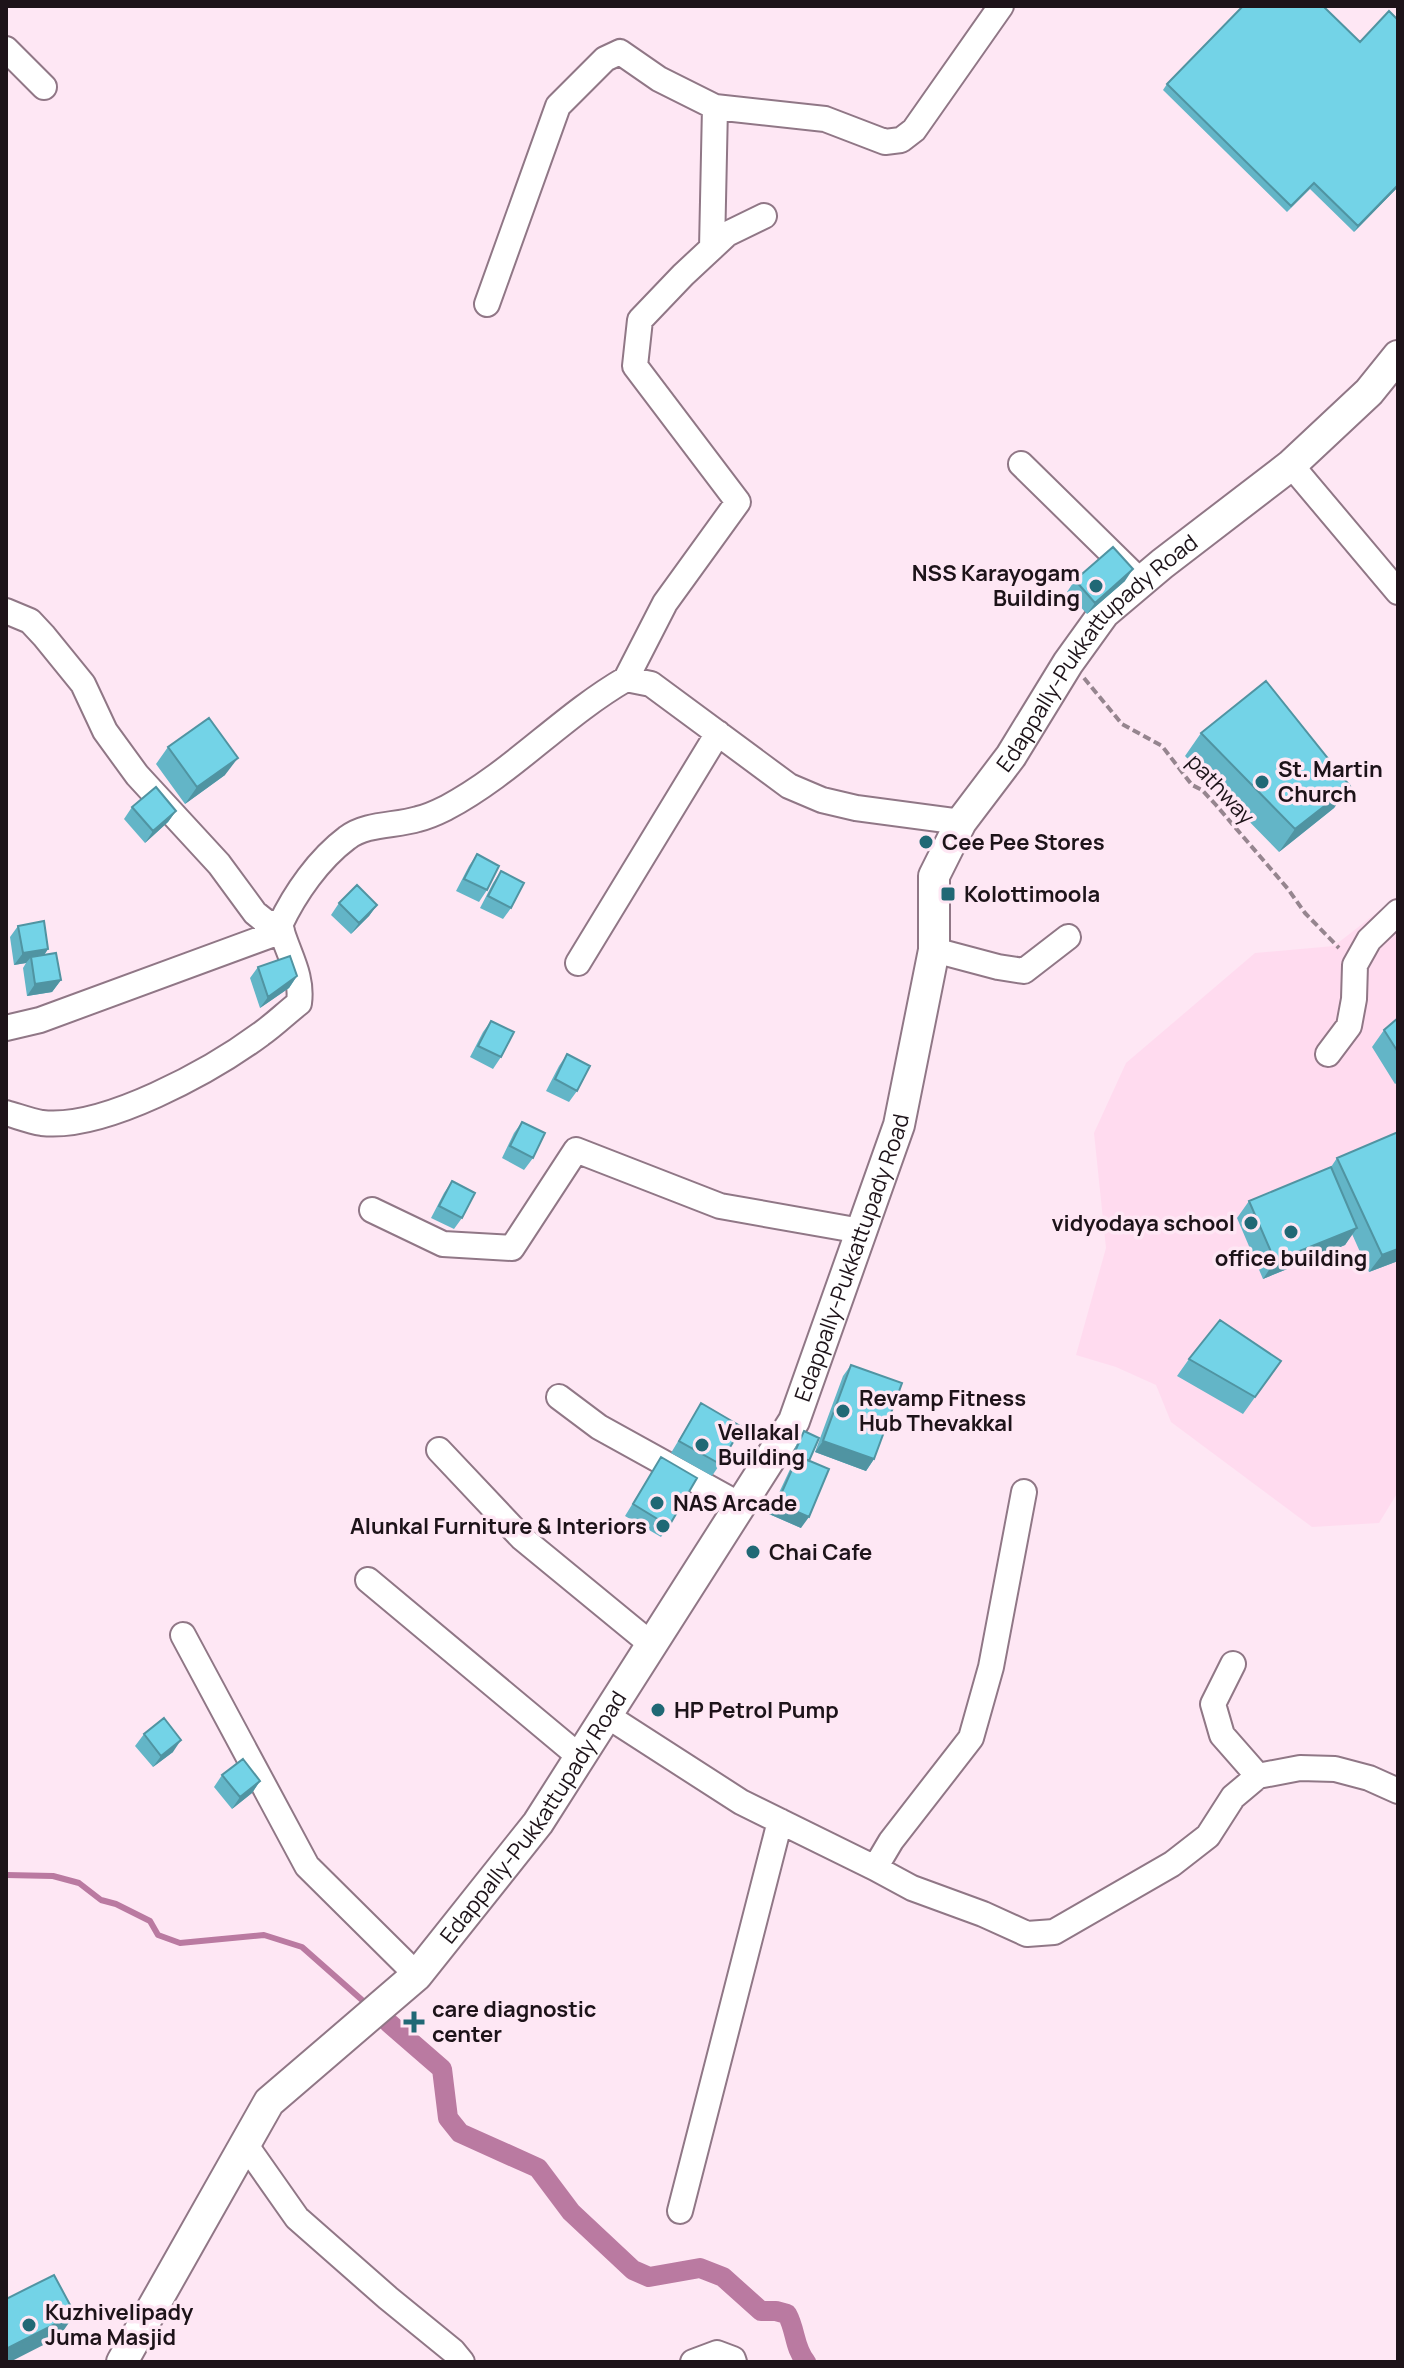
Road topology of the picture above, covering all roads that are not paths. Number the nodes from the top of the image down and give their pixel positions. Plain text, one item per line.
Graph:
1 (1001, 6) edge
2 (6, 49) edge
3 (44, 87) dead end
4 (715, 107) junction
5 (764, 216) dead end
6 (712, 248) junction
7 (487, 304) dead end
8 (1398, 356) edge
9 (1021, 464) dead end
10 (1291, 465) junction
11 (1141, 582) junction
12 (1398, 592) edge
13 (6, 611) edge
14 (626, 679) junction
15 (718, 733) junction
16 (961, 822) junction
17 (1398, 912) edge
18 (281, 928) junction
19 (1068, 937) dead end
20 (934, 950) junction
21 (578, 963) dead end
22 (6, 1028) edge
23 (1328, 1054) dead end
24 (6, 1113) edge
25 (372, 1210) dead end
26 (861, 1231) junction
27 (559, 1397) dead end
28 (439, 1450) dead end
29 (1024, 1492) dead end
30 (740, 1505) junction
31 (368, 1580) dead end
32 (183, 1635) dead end
33 (651, 1644) junction
34 (1233, 1664) dead end
35 (606, 1715) junction
36 (580, 1757) junction
37 (1258, 1776) junction
38 (1398, 1791) edge
39 (780, 1821) junction
40 (875, 1868) junction
41 (417, 1975) junction
42 (245, 2144) junction
43 (680, 2211) dead end
44 (122, 2362) edge
45 (462, 2362) edge
46 (693, 2362) edge
47 (734, 2362) edge

1 - 4 street
2 - 3 street
4 - 6 street
4 - 7 street
5 - 6 street
6 - 14 street
8 - 10 main road, Edappally-Pukkattupady Road
9 - 11 street
10 - 11 main road, Edappally-Pukkattupady Road
10 - 12 street
11 - 16 main road, Edappally-Pukkattupady Road
13 - 18 street
14 - 15 street
14 - 18 street
15 - 16 street
15 - 21 street
16 - 20 main road, Edappally-Pukkattupady Road
17 - 23 street
18 - 22 street
18 - 24 street
19 - 20 street
20 - 26 main road, Edappally-Pukkattupady Road
25 - 26 street
26 - 30 main road, Edappally-Pukkattupady Road
27 - 30 street
28 - 33 street
29 - 40 street
30 - 33 main road, Edappally-Pukkattupady Road
31 - 36 street
32 - 41 street
33 - 35 main road, Edappally-Pukkattupady Road
34 - 37 street
35 - 36 main road, Edappally-Pukkattupady Road
35 - 39 street
36 - 41 main road, Edappally-Pukkattupady Road
37 - 38 street
37 - 40 street
39 - 40 street
39 - 43 street
41 - 42 main road, Edappally-Pukkattupady Road
42 - 44 main road, Edappally-Pukkattupady Road
42 - 45 street
46 - 47 street

